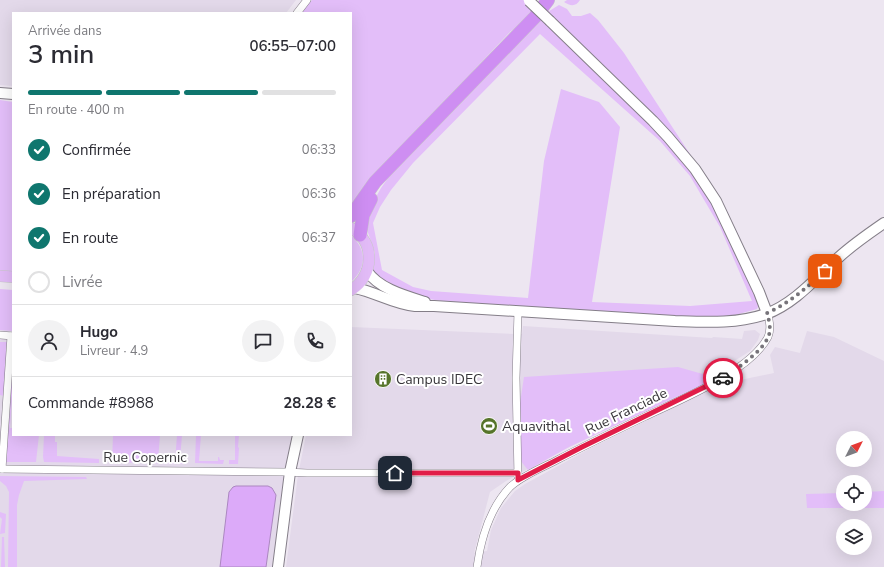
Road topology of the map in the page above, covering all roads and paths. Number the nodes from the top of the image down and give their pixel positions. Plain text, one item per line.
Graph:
1 (307, 0) edge
2 (548, 0) edge
3 (558, 0) edge
4 (528, 1) edge
5 (298, 12) edge
6 (535, 17) junction
7 (0, 93) edge
8 (12, 94) edge
9 (391, 166) junction
10 (352, 215) edge
11 (884, 224) edge
12 (356, 232) edge
13 (368, 272) junction
14 (0, 276) edge
15 (12, 277) edge
16 (0, 282) edge
17 (12, 283) edge
18 (353, 289) edge
19 (434, 306) junction
20 (518, 311) junction
21 (767, 313) junction
22 (0, 335) edge
23 (12, 336) edge
24 (298, 436) edge
25 (1, 469) edge
26 (290, 472) junction
27 (518, 477) junction
28 (278, 567) edge
29 (477, 567) edge

1 - 5 street
2 - 6 highway
3 - 6 highway
4 - 21 street, bridge
6 - 9 highway
7 - 8 street
9 - 10 highway
9 - 12 highway
11 - 21 street
12 - 13 main road
13 - 18 main road
13 - 19 street
14 - 15 main road
16 - 17 main road
18 - 19 street
19 - 20 street
20 - 21 street
20 - 27 street
21 - 27 street, Rue Franciade
22 - 23 street
23 - 25 street
24 - 26 street
25 - 26 street, Rue Copernic
26 - 27 street, Rue Copernic
26 - 28 street
27 - 29 street, Rue Franciade

